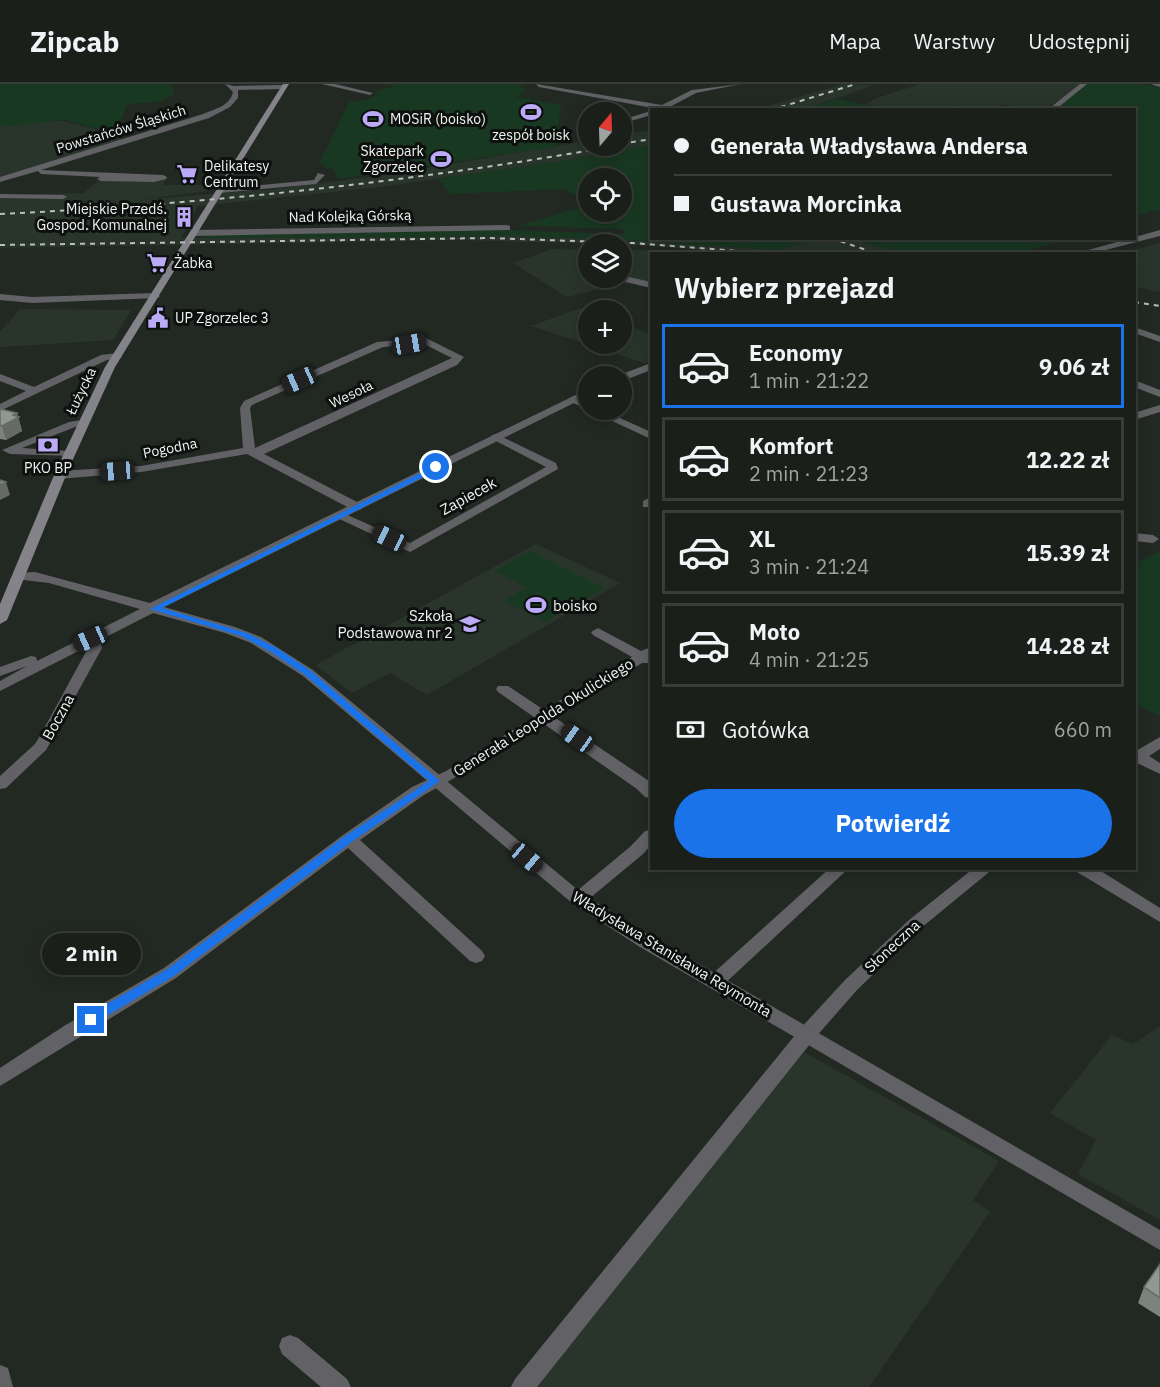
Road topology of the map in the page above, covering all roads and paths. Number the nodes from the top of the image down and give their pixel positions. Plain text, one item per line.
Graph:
1 (325, 84) edge
2 (578, 84) edge
3 (738, 84) edge
4 (1084, 84) edge
5 (1155, 84) edge
6 (539, 85) edge
7 (1160, 85) edge
8 (230, 86) edge
9 (285, 86) edge
10 (566, 90) junction
11 (370, 93) dead end
12 (660, 108) edge
13 (1053, 108) edge
14 (650, 113) edge
15 (632, 119) edge
16 (29, 172) junction
17 (321, 175) dead end
18 (101, 179) dead end
19 (0, 180) edge
20 (220, 191) junction
21 (0, 196) edge
22 (63, 197) dead end
23 (507, 228) dead end
24 (193, 233) junction
25 (1160, 233) edge
26 (1136, 239) edge
27 (1133, 240) edge
28 (1086, 252) edge
29 (632, 281) edge
30 (650, 285) edge
31 (155, 296) junction
32 (0, 297) edge
33 (1136, 331) edge
34 (1160, 339) edge
35 (117, 356) junction
36 (650, 366) edge
37 (632, 374) edge
38 (0, 377) edge
39 (1136, 384) edge
40 (34, 391) junction
41 (1160, 394) edge
42 (578, 397) edge
43 (573, 399) junction
44 (578, 402) edge
45 (0, 408) edge
46 (1160, 408) edge
47 (1136, 416) edge
48 (616, 420) edge
49 (82, 423) junction
50 (650, 436) edge
51 (496, 437) junction
52 (4, 449) edge
53 (253, 452) junction
54 (69, 454) junction
55 (60, 475) junction
56 (357, 507) junction
57 (339, 516) junction
58 (1136, 537) edge
59 (1153, 539) dead end
60 (20, 576) junction
61 (154, 609) junction
62 (0, 620) edge
63 (598, 632) dead end
64 (83, 642) junction
65 (648, 657) edge
66 (0, 658) edge
67 (22, 663) junction
68 (0, 672) edge
69 (7, 679) edge
70 (0, 687) edge
71 (503, 689) dead end
72 (544, 715) junction
73 (1160, 742) edge
74 (1136, 758) edge
75 (1160, 769) edge
76 (435, 781) junction
77 (0, 784) edge
78 (650, 793) edge
79 (650, 836) edge
80 (349, 838) junction
81 (839, 870) edge
82 (983, 870) edge
83 (1086, 870) edge
84 (578, 899) junction
85 (1160, 915) edge
86 (476, 956) dead end
87 (715, 982) junction
88 (807, 1034) junction
89 (0, 1077) edge
90 (1160, 1241) edge
91 (290, 1346) dead end
92 (0, 1376) edge
93 (1, 1387) edge
94 (339, 1387) edge
95 (523, 1387) edge

1 - 11 street
2 - 10 street
3 - 12 street
4 - 13 street
5 - 7 street
6 - 10 street
8 - 9 street
8 - 16 street, Powstańców Śląskich
9 - 20 main road, Łużycka
10 - 12 street
14 - 15 street
16 - 18 street
16 - 19 street, Powstańców Śląskich
17 - 20 street
20 - 24 main road, Łużycka
21 - 22 street
23 - 24 street, Nad Kolejką Górską
24 - 31 main road, Łużycka
25 - 26 street
27 - 28 street
29 - 30 street
31 - 32 street
31 - 35 main road, Łużycka
33 - 34 street
35 - 40 street
35 - 49 main road, Łużycka
36 - 37 street
38 - 40 street
39 - 41 street
40 - 45 street
42 - 43 street
43 - 44 street
43 - 51 street
46 - 47 street
48 - 50 street
49 - 52 street
49 - 54 main road, Łużycka
51 - 56 street
51 - 57 street, Zapiecek
52 - 54 street
53 - 53 street, Wesoła
53 - 55 street, Pogodna
53 - 56 street
54 - 55 main road, Łużycka
55 - 60 main road, Łużycka
56 - 57 street
57 - 61 street
58 - 59 street
60 - 61 street, Władysława Stanisława Reymonta
60 - 62 main road, Łużycka
61 - 64 street
61 - 76 street, Władysława Stanisława Reymonta
63 - 65 street
64 - 67 street
64 - 69 street
64 - 77 street, Boczna
65 - 72 street, Generała Leopolda Okulickiego
66 - 67 street
67 - 68 street
69 - 70 street
71 - 72 street
72 - 76 street, Generała Leopolda Okulickiego
72 - 78 street
73 - 74 street
74 - 75 street
76 - 80 street, Generała Leopolda Okulickiego
76 - 84 street, Władysława Stanisława Reymonta
79 - 84 street
80 - 86 street
80 - 89 street, Generała Leopolda Okulickiego
81 - 87 street
82 - 88 street, Słoneczna
83 - 85 street
84 - 87 street, Władysława Stanisława Reymonta
87 - 88 street, Władysława Stanisława Reymonta
88 - 90 street, Władysława Stanisława Reymonta
88 - 95 street
91 - 94 street
92 - 93 street

